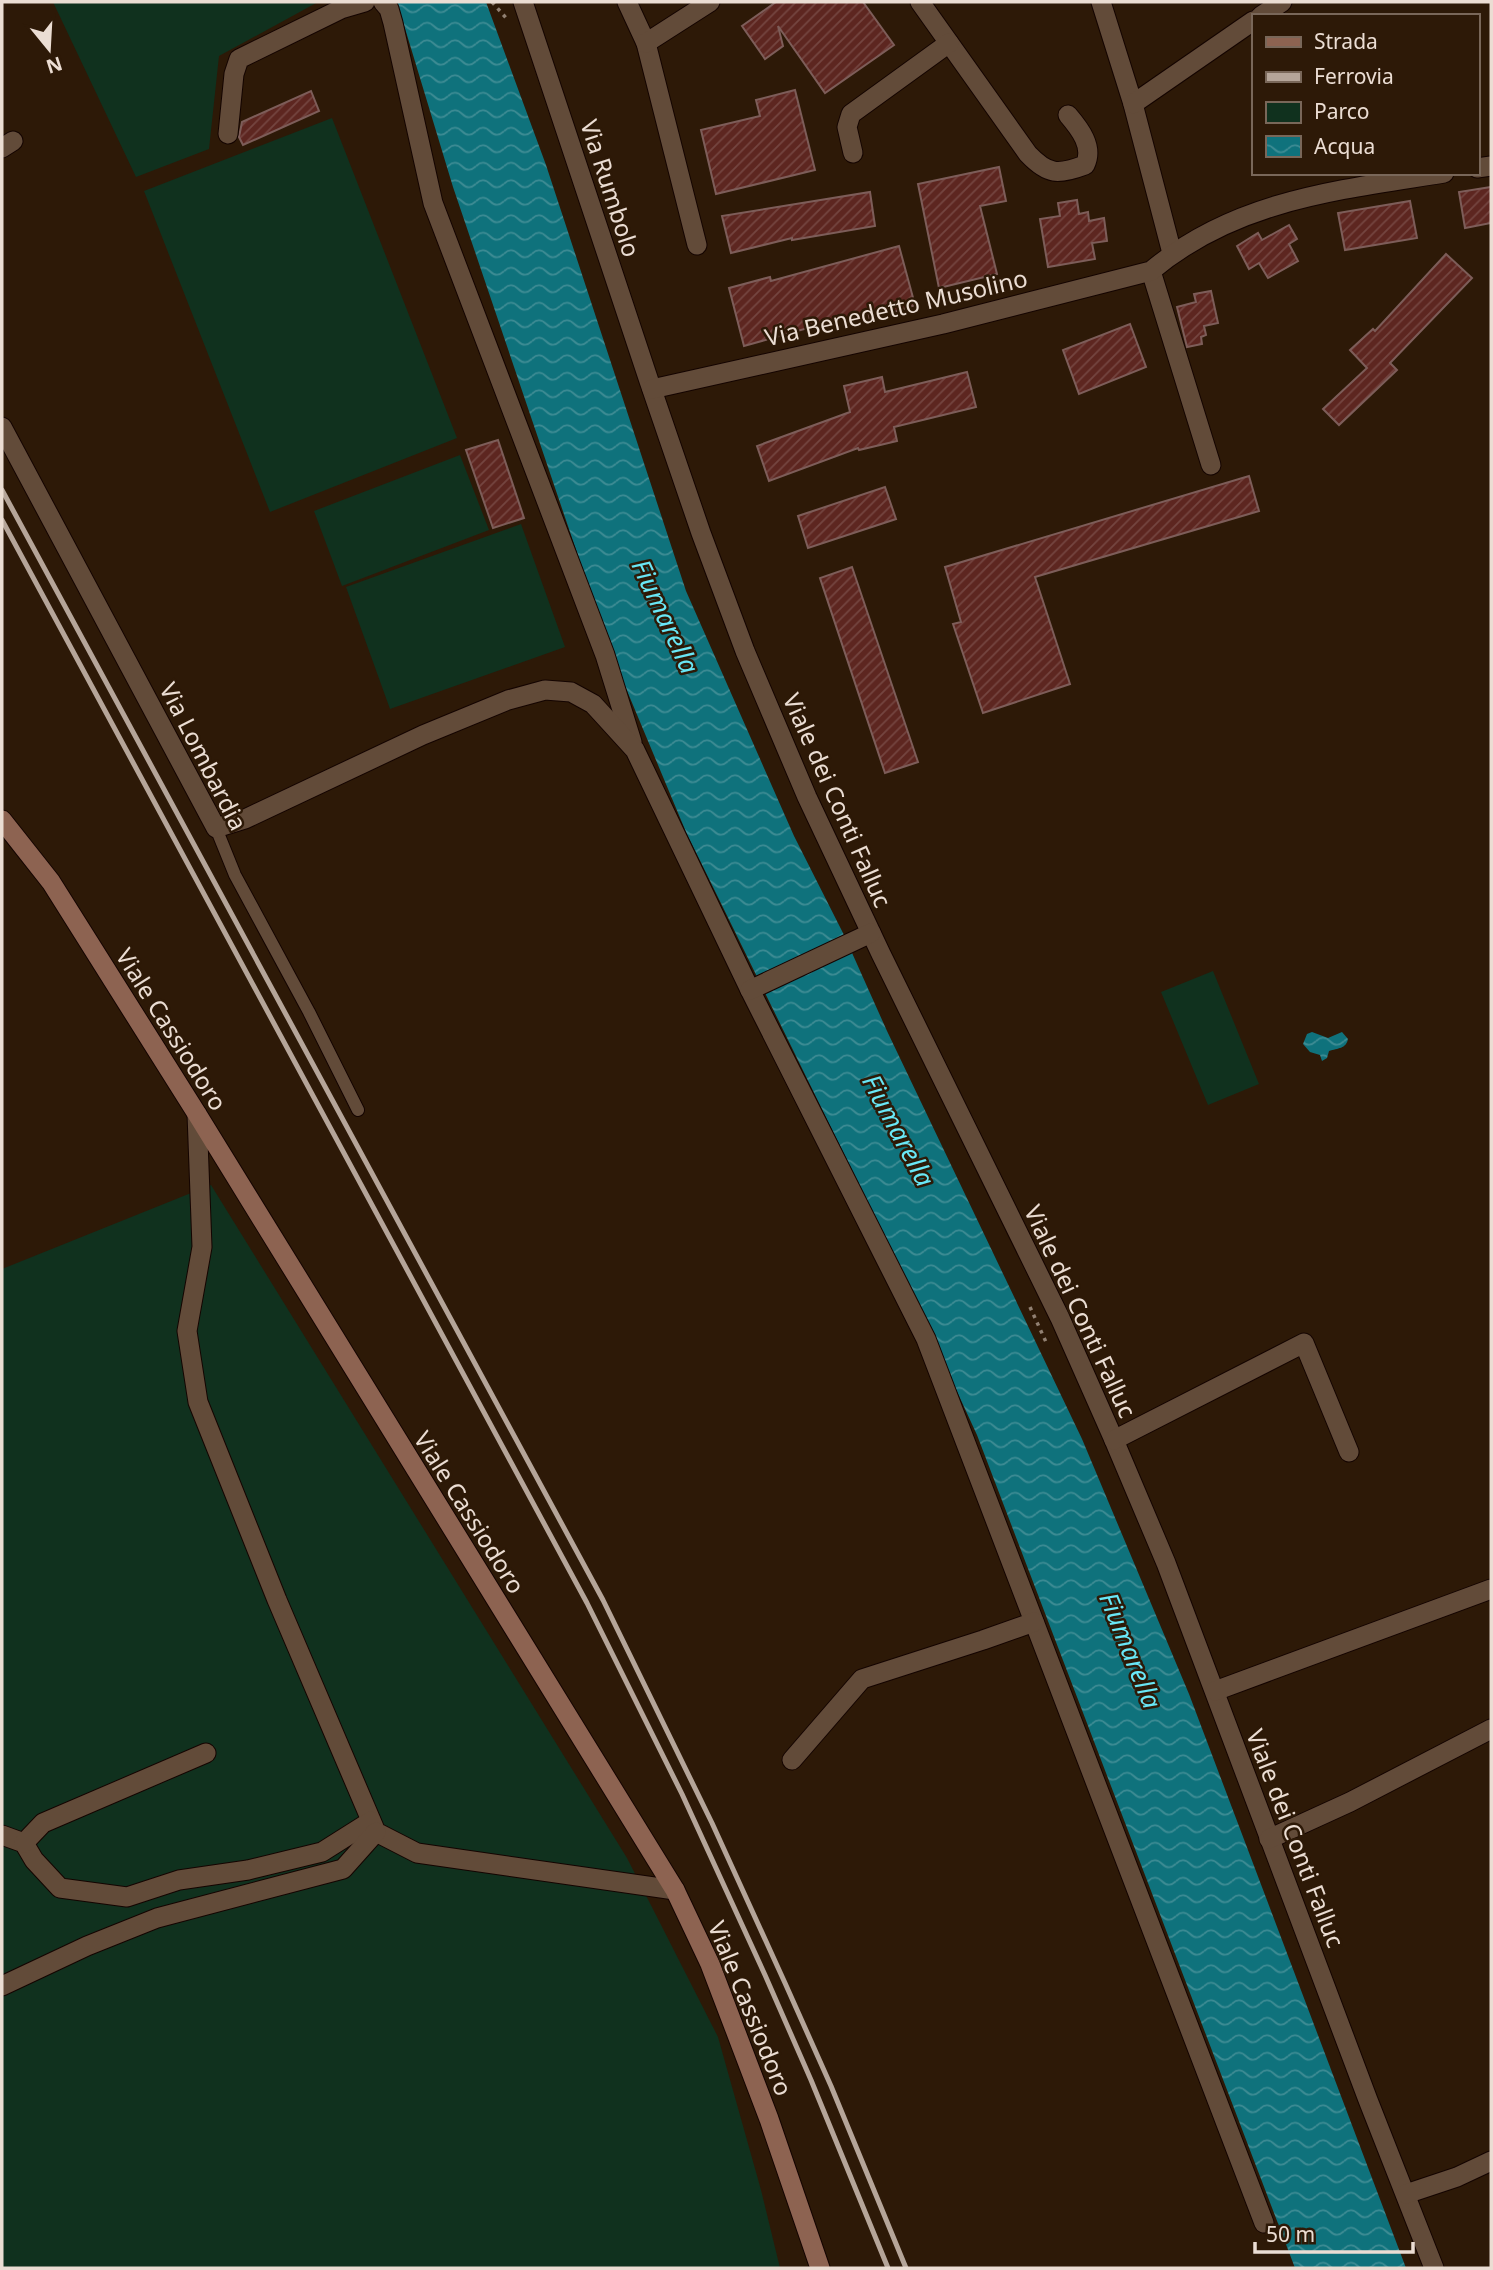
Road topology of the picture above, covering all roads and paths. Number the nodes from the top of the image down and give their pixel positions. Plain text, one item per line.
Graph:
1 (365, 2) edge
2 (383, 2) edge
3 (492, 2) edge
4 (523, 2) edge
5 (627, 2) edge
6 (710, 2) edge
7 (920, 2) edge
8 (1101, 2) edge
9 (1282, 2) edge
10 (1264, 14) edge
11 (1252, 22) edge
12 (514, 26) dead end
13 (646, 43) junction
14 (949, 43) junction
15 (1133, 103) junction
16 (1068, 115) dead end
17 (228, 134) dead end
18 (853, 153) dead end
19 (1432, 175) edge
20 (697, 245) dead end
21 (1172, 253) junction
22 (1151, 271) junction
23 (652, 389) junction
24 (2, 427) edge
25 (1211, 465) dead end
26 (635, 750) junction
27 (2, 821) edge
28 (216, 828) junction
29 (872, 933) junction
30 (754, 987) junction
31 (358, 1110) dead end
32 (197, 1114) junction
33 (1026, 1299) dead end
34 (1049, 1349) dead end
35 (1114, 1440) junction
36 (1349, 1451) dead end
37 (1491, 1589) edge
38 (1034, 1622) junction
39 (1214, 1691) junction
40 (1491, 1729) edge
41 (206, 1753) dead end
42 (792, 1760) dead end
43 (374, 1826) junction
44 (2, 1835) edge
45 (1269, 1839) junction
46 (24, 1843) junction
47 (675, 1890) junction
48 (2, 1986) edge
49 (1491, 2161) edge
50 (1406, 2194) junction
51 (1264, 2223) dead end
52 (820, 2268) edge
53 (1434, 2268) edge

1 - 17 street
2 - 26 street
3 - 12 path
4 - 23 street, Via Rumbolo
5 - 13 street
6 - 13 street
7 - 14 street
8 - 15 street
9 - 10 street
11 - 15 street
13 - 20 street
14 - 16 street
14 - 18 street
15 - 21 street
19 - 21 street, Via Benedetto Musolino
21 - 22 street, Via Benedetto Musolino
22 - 23 street, Via Benedetto Musolino
22 - 25 street
23 - 29 street, Viale dei Conti Falluc
24 - 28 street, Via Lombardia
26 - 28 street
26 - 30 street
27 - 32 main road, Viale Cassiodoro
28 - 31 lane, Via Lombardia
29 - 30 street
29 - 35 street, Viale dei Conti Falluc
30 - 38 street
32 - 43 street
32 - 47 main road, Viale Cassiodoro
33 - 34 path
35 - 36 street
35 - 39 street, Viale dei Conti Falluc
37 - 39 street
38 - 42 street
38 - 51 street
39 - 45 street, Viale dei Conti Falluc
40 - 45 street
41 - 46 street
43 - 46 street
43 - 47 street
43 - 48 street
44 - 46 street
45 - 50 street, Viale dei Conti Falluc
47 - 52 main road, Viale Cassiodoro
49 - 50 street
50 - 53 street, Viale dei Conti Falluc

